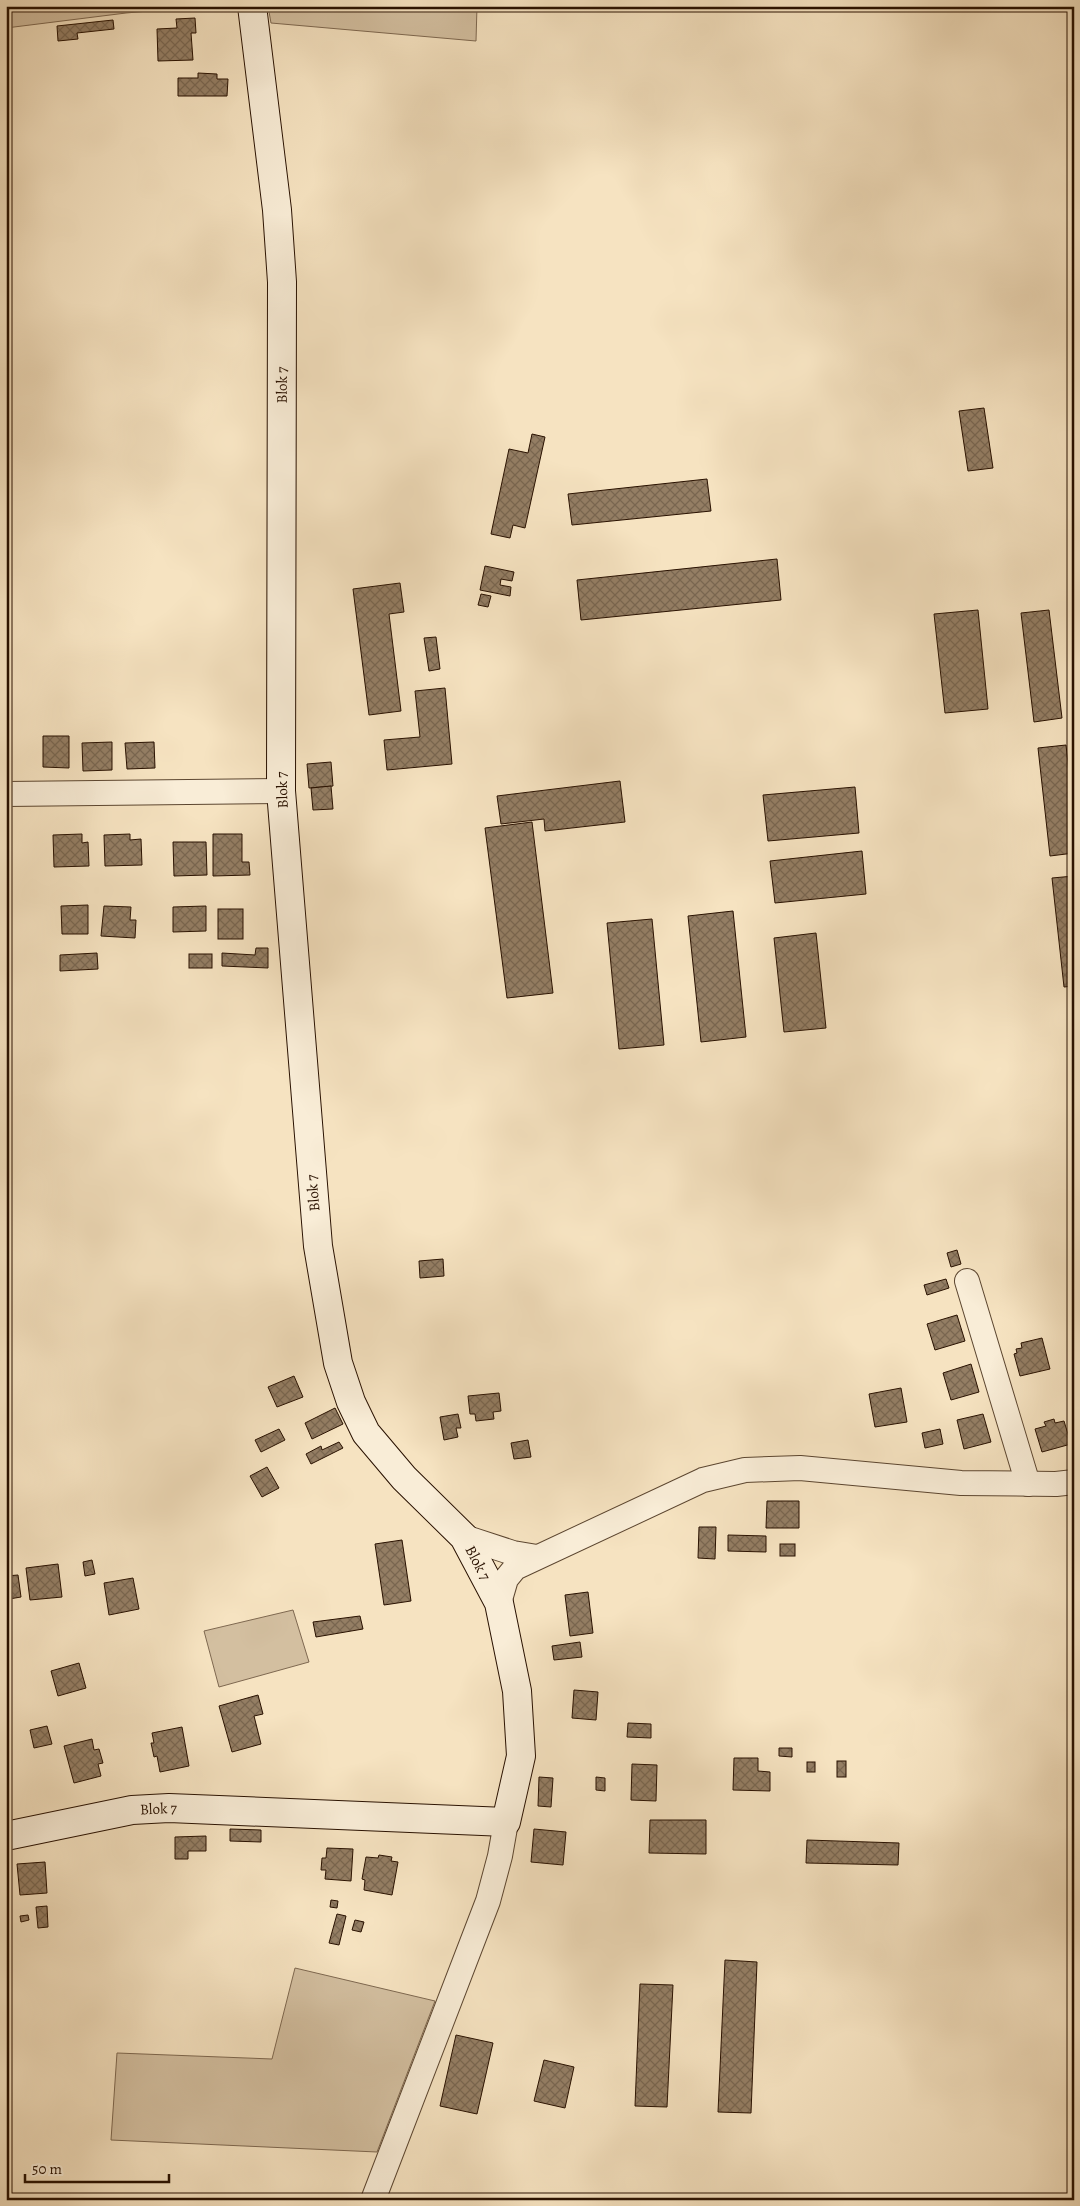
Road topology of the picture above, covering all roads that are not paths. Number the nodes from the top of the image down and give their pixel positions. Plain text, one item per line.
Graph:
1 (252, 6) edge
2 (281, 791) junction
3 (6, 794) edge
4 (966, 1281) dead end
5 (1074, 1482) edge
6 (1028, 1484) junction
7 (464, 1537) junction
8 (537, 1556) junction
9 (499, 1603) junction
10 (506, 1822) junction
11 (6, 1836) edge
12 (373, 2200) edge

1 - 2 street, Blok 7
2 - 3 street
2 - 7 street, Blok 7
4 - 6 street
5 - 6 street
6 - 8 street
7 - 8 street
7 - 9 street, Blok 7
8 - 9 street
9 - 10 street, Blok 7
10 - 11 street, Blok 7
10 - 12 street

